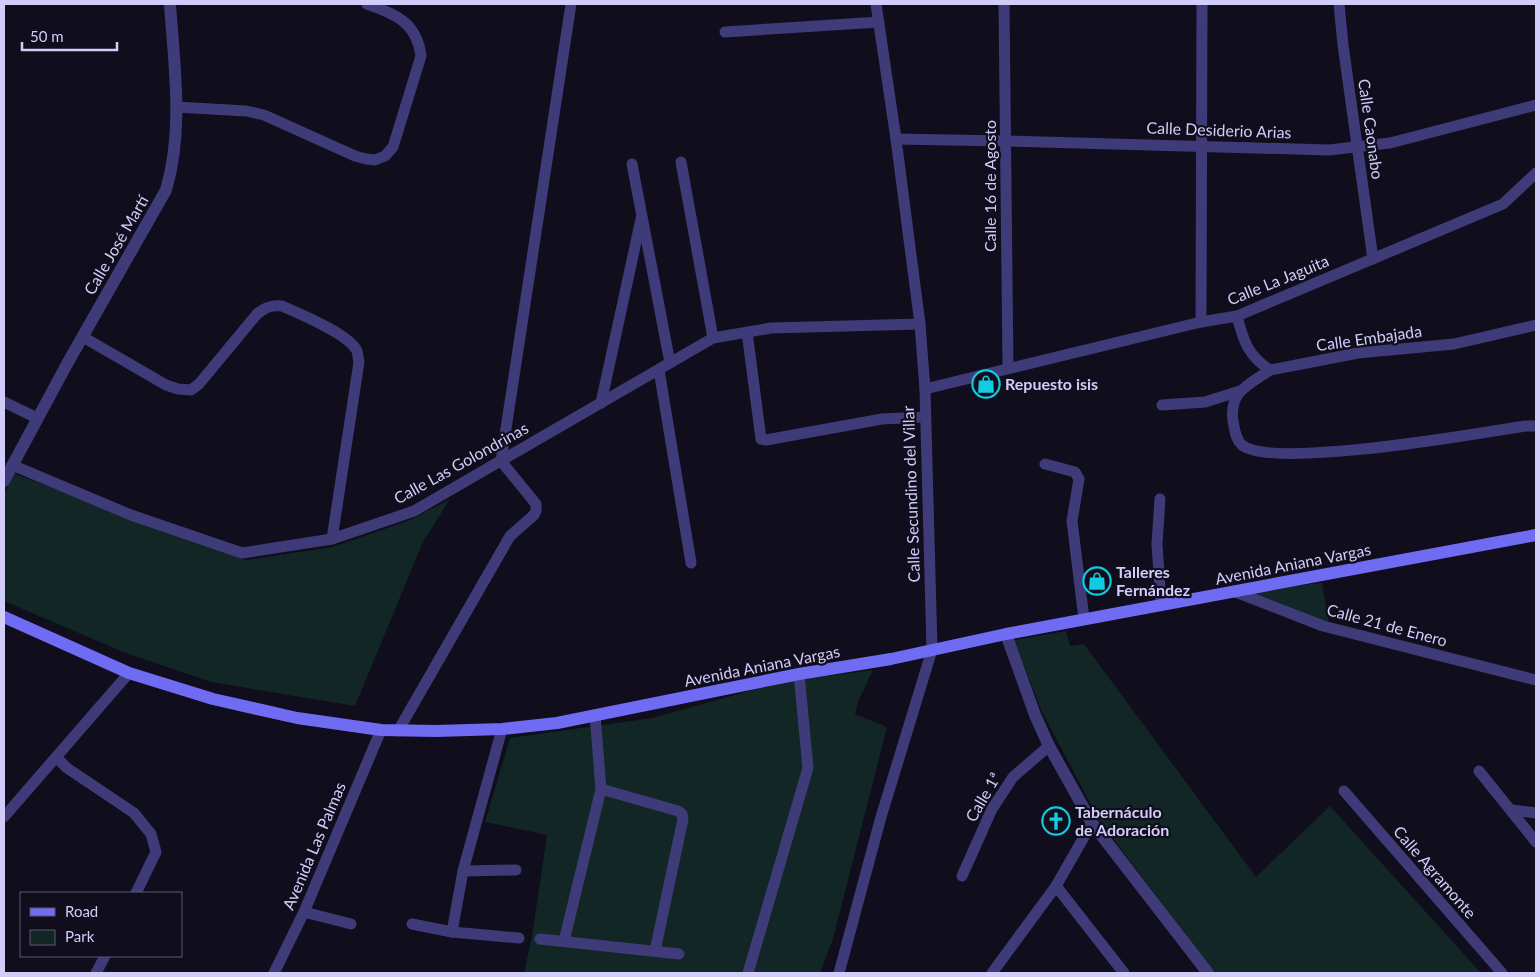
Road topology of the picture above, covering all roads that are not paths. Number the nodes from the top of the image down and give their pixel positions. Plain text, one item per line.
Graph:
1 (170, 4) edge
2 (367, 4) edge
3 (571, 4) edge
4 (876, 4) edge
5 (1004, 4) edge
6 (1202, 4) edge
7 (1340, 4) edge
8 (879, 22) junction
9 (725, 32) dead end
10 (1536, 105) edge
11 (176, 107) junction
12 (896, 139) junction
13 (1006, 140) junction
14 (1201, 146) junction
15 (1358, 147) junction
16 (681, 162) dead end
17 (632, 164) dead end
18 (1536, 173) edge
19 (642, 214) junction
20 (1372, 259) junction
21 (1237, 316) junction
22 (1201, 322) junction
23 (920, 324) junction
24 (1536, 325) edge
25 (747, 332) junction
26 (83, 337) junction
27 (713, 338) junction
28 (670, 364) junction
29 (1008, 368) junction
30 (659, 370) junction
31 (1270, 370) junction
32 (925, 389) junction
33 (1240, 391) junction
34 (4, 402) edge
35 (601, 403) junction
36 (1162, 405) dead end
37 (926, 417) junction
38 (37, 418) junction
39 (1536, 426) edge
40 (501, 460) junction
41 (1045, 464) dead end
42 (12, 465) junction
43 (4, 481) edge
44 (1160, 499) dead end
45 (1536, 535) edge
46 (332, 539) junction
47 (691, 563) dead end
48 (1233, 592) junction
49 (1161, 605) junction
50 (4, 617) edge
51 (1084, 619) junction
52 (1006, 634) junction
53 (932, 650) junction
54 (130, 673) junction
55 (799, 674) junction
56 (1536, 680) edge
57 (596, 715) junction
58 (502, 729) junction
59 (382, 730) junction
60 (398, 731) junction
61 (1049, 746) junction
62 (56, 757) junction
63 (1479, 771) dead end
64 (601, 789) junction
65 (1344, 791) dead end
66 (1512, 810) junction
67 (1536, 812) edge
68 (4, 817) edge
69 (1092, 823) junction
70 (1536, 842) edge
71 (516, 870) dead end
72 (463, 871) junction
73 (962, 876) dead end
74 (1056, 886) junction
75 (136, 892) edge
76 (304, 912) junction
77 (351, 924) dead end
78 (412, 924) dead end
79 (452, 932) junction
80 (519, 938) dead end
81 (540, 938) dead end
82 (564, 941) junction
83 (655, 951) junction
84 (679, 954) dead end
85 (104, 957) edge
86 (96, 973) edge
87 (274, 973) edge
88 (748, 973) edge
89 (839, 973) edge
90 (992, 973) edge
91 (1124, 973) edge
92 (1208, 973) edge
93 (1502, 973) edge

1 - 11 street, Calle José Martí
2 - 11 street
3 - 40 street
4 - 8 street, Calle Secundino del Villar
5 - 13 street, Calle 16 de Agosto
6 - 14 street
7 - 15 street, Calle Caonabo
8 - 9 street
8 - 12 street, Calle Secundino del Villar
10 - 15 street, Calle Desiderio Arias
11 - 26 street, Calle José Martí
12 - 13 street, Calle Desiderio Arias
12 - 23 street, Calle Secundino del Villar
13 - 14 street, Calle Desiderio Arias
13 - 29 street, Calle 16 de Agosto
14 - 15 street, Calle Desiderio Arias
14 - 22 street
15 - 20 street, Calle Caonabo
16 - 27 street
17 - 19 street
18 - 20 street, Calle La Jaguita
19 - 28 street
19 - 35 street
20 - 21 street, Calle La Jaguita
21 - 22 street, Calle La Jaguita
21 - 31 street
22 - 29 street, Calle La Jaguita
23 - 25 street, Calle Las Golondrinas
23 - 32 street, Calle Secundino del Villar
24 - 31 street, Calle Embajada
25 - 27 street, Calle Las Golondrinas
25 - 37 street
26 - 38 street, Calle José Martí
26 - 46 street
27 - 28 street, Calle Las Golondrinas
28 - 30 street, Calle Las Golondrinas
29 - 32 street, Calle La Jaguita
30 - 35 street, Calle Las Golondrinas
30 - 47 street
31 - 33 street
32 - 37 street, Calle Secundino del Villar
33 - 36 street
33 - 39 street
34 - 38 street
35 - 40 street, Calle Las Golondrinas
37 - 53 street, Calle Secundino del Villar
38 - 42 street, Calle José Martí
40 - 46 street, Calle Las Golondrinas
40 - 60 street
41 - 51 street
42 - 43 street, Calle José Martí
42 - 46 street, Calle Las Golondrinas
44 - 49 street
45 - 48 main road, Avenida Aniana Vargas
48 - 49 main road, Avenida Aniana Vargas
48 - 56 street, Calle 21 de Enero
49 - 51 main road, Avenida Aniana Vargas
50 - 54 main road, Avenida Aniana Vargas
51 - 52 main road, Avenida Aniana Vargas
52 - 53 main road, Avenida Aniana Vargas
52 - 61 street
53 - 55 main road, Avenida Aniana Vargas
53 - 89 street, Calle Secundino del Villar
54 - 59 main road, Avenida Aniana Vargas
54 - 62 street
55 - 57 main road, Avenida Aniana Vargas
55 - 88 street
57 - 58 main road, Avenida Aniana Vargas
57 - 64 street
58 - 60 main road, Avenida Aniana Vargas
58 - 72 street
59 - 60 main road, Avenida Aniana Vargas
59 - 76 street, Avenida Las Palmas
61 - 69 street
61 - 73 street, Calle 1ª
62 - 68 street
62 - 75 street
63 - 66 street
64 - 82 street
64 - 83 street
65 - 93 street, Calle Agramonte
66 - 67 street
66 - 70 street
69 - 74 street
69 - 92 street
71 - 72 street
72 - 79 street
74 - 90 street
74 - 91 street
76 - 77 street
76 - 87 street, Avenida Las Palmas
78 - 79 street
79 - 80 street
81 - 82 street
82 - 83 street
83 - 84 street
85 - 86 street

